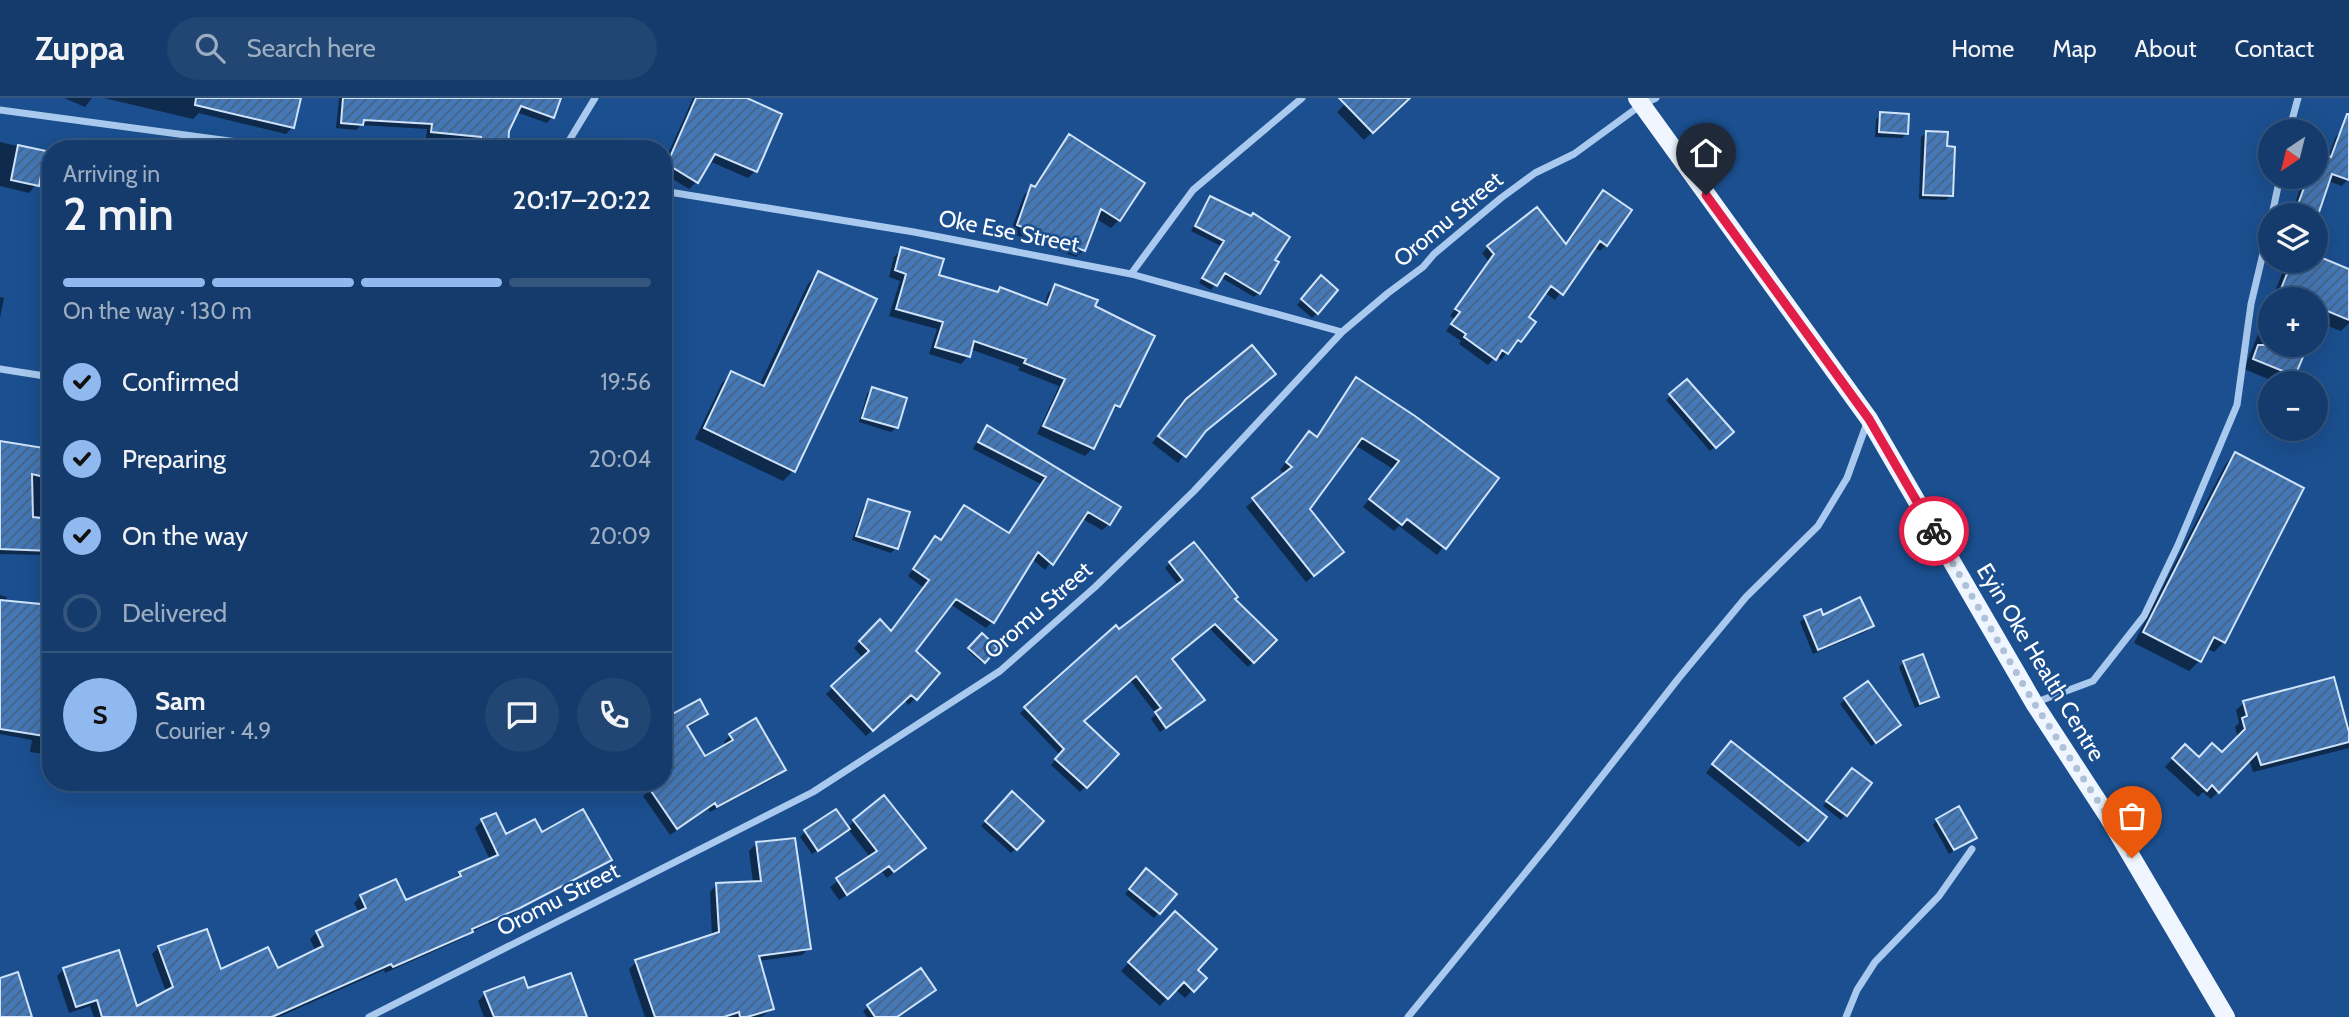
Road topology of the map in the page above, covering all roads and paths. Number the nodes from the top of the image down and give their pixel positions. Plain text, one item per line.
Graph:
1 (595, 98) edge
2 (1302, 98) edge
3 (2298, 98) edge
4 (1645, 100) edge
5 (0, 110) edge
6 (2293, 119) edge
7 (222, 140) edge
8 (569, 140) edge
9 (672, 192) edge
10 (2258, 272) edge
11 (1131, 274) junction
12 (1342, 332) junction
13 (0, 369) edge
14 (42, 376) edge
15 (1869, 419) junction
16 (2034, 703) junction
17 (1972, 849) dead end
18 (369, 1017) edge
19 (1408, 1017) edge
20 (1846, 1017) edge
21 (2226, 1017) edge

1 - 8 street
2 - 11 street
3 - 6 street
4 - 12 street, Oromu Street
4 - 15 main road, Eyin Oke Health Centre
5 - 7 street
9 - 11 street, Oke Ese Street
10 - 16 street
11 - 12 street, Oke Ese Street
12 - 18 street, Oromu Street
13 - 14 street
15 - 16 main road, Eyin Oke Health Centre
15 - 19 street
16 - 21 main road, Eyin Oke Health Centre
17 - 20 street

